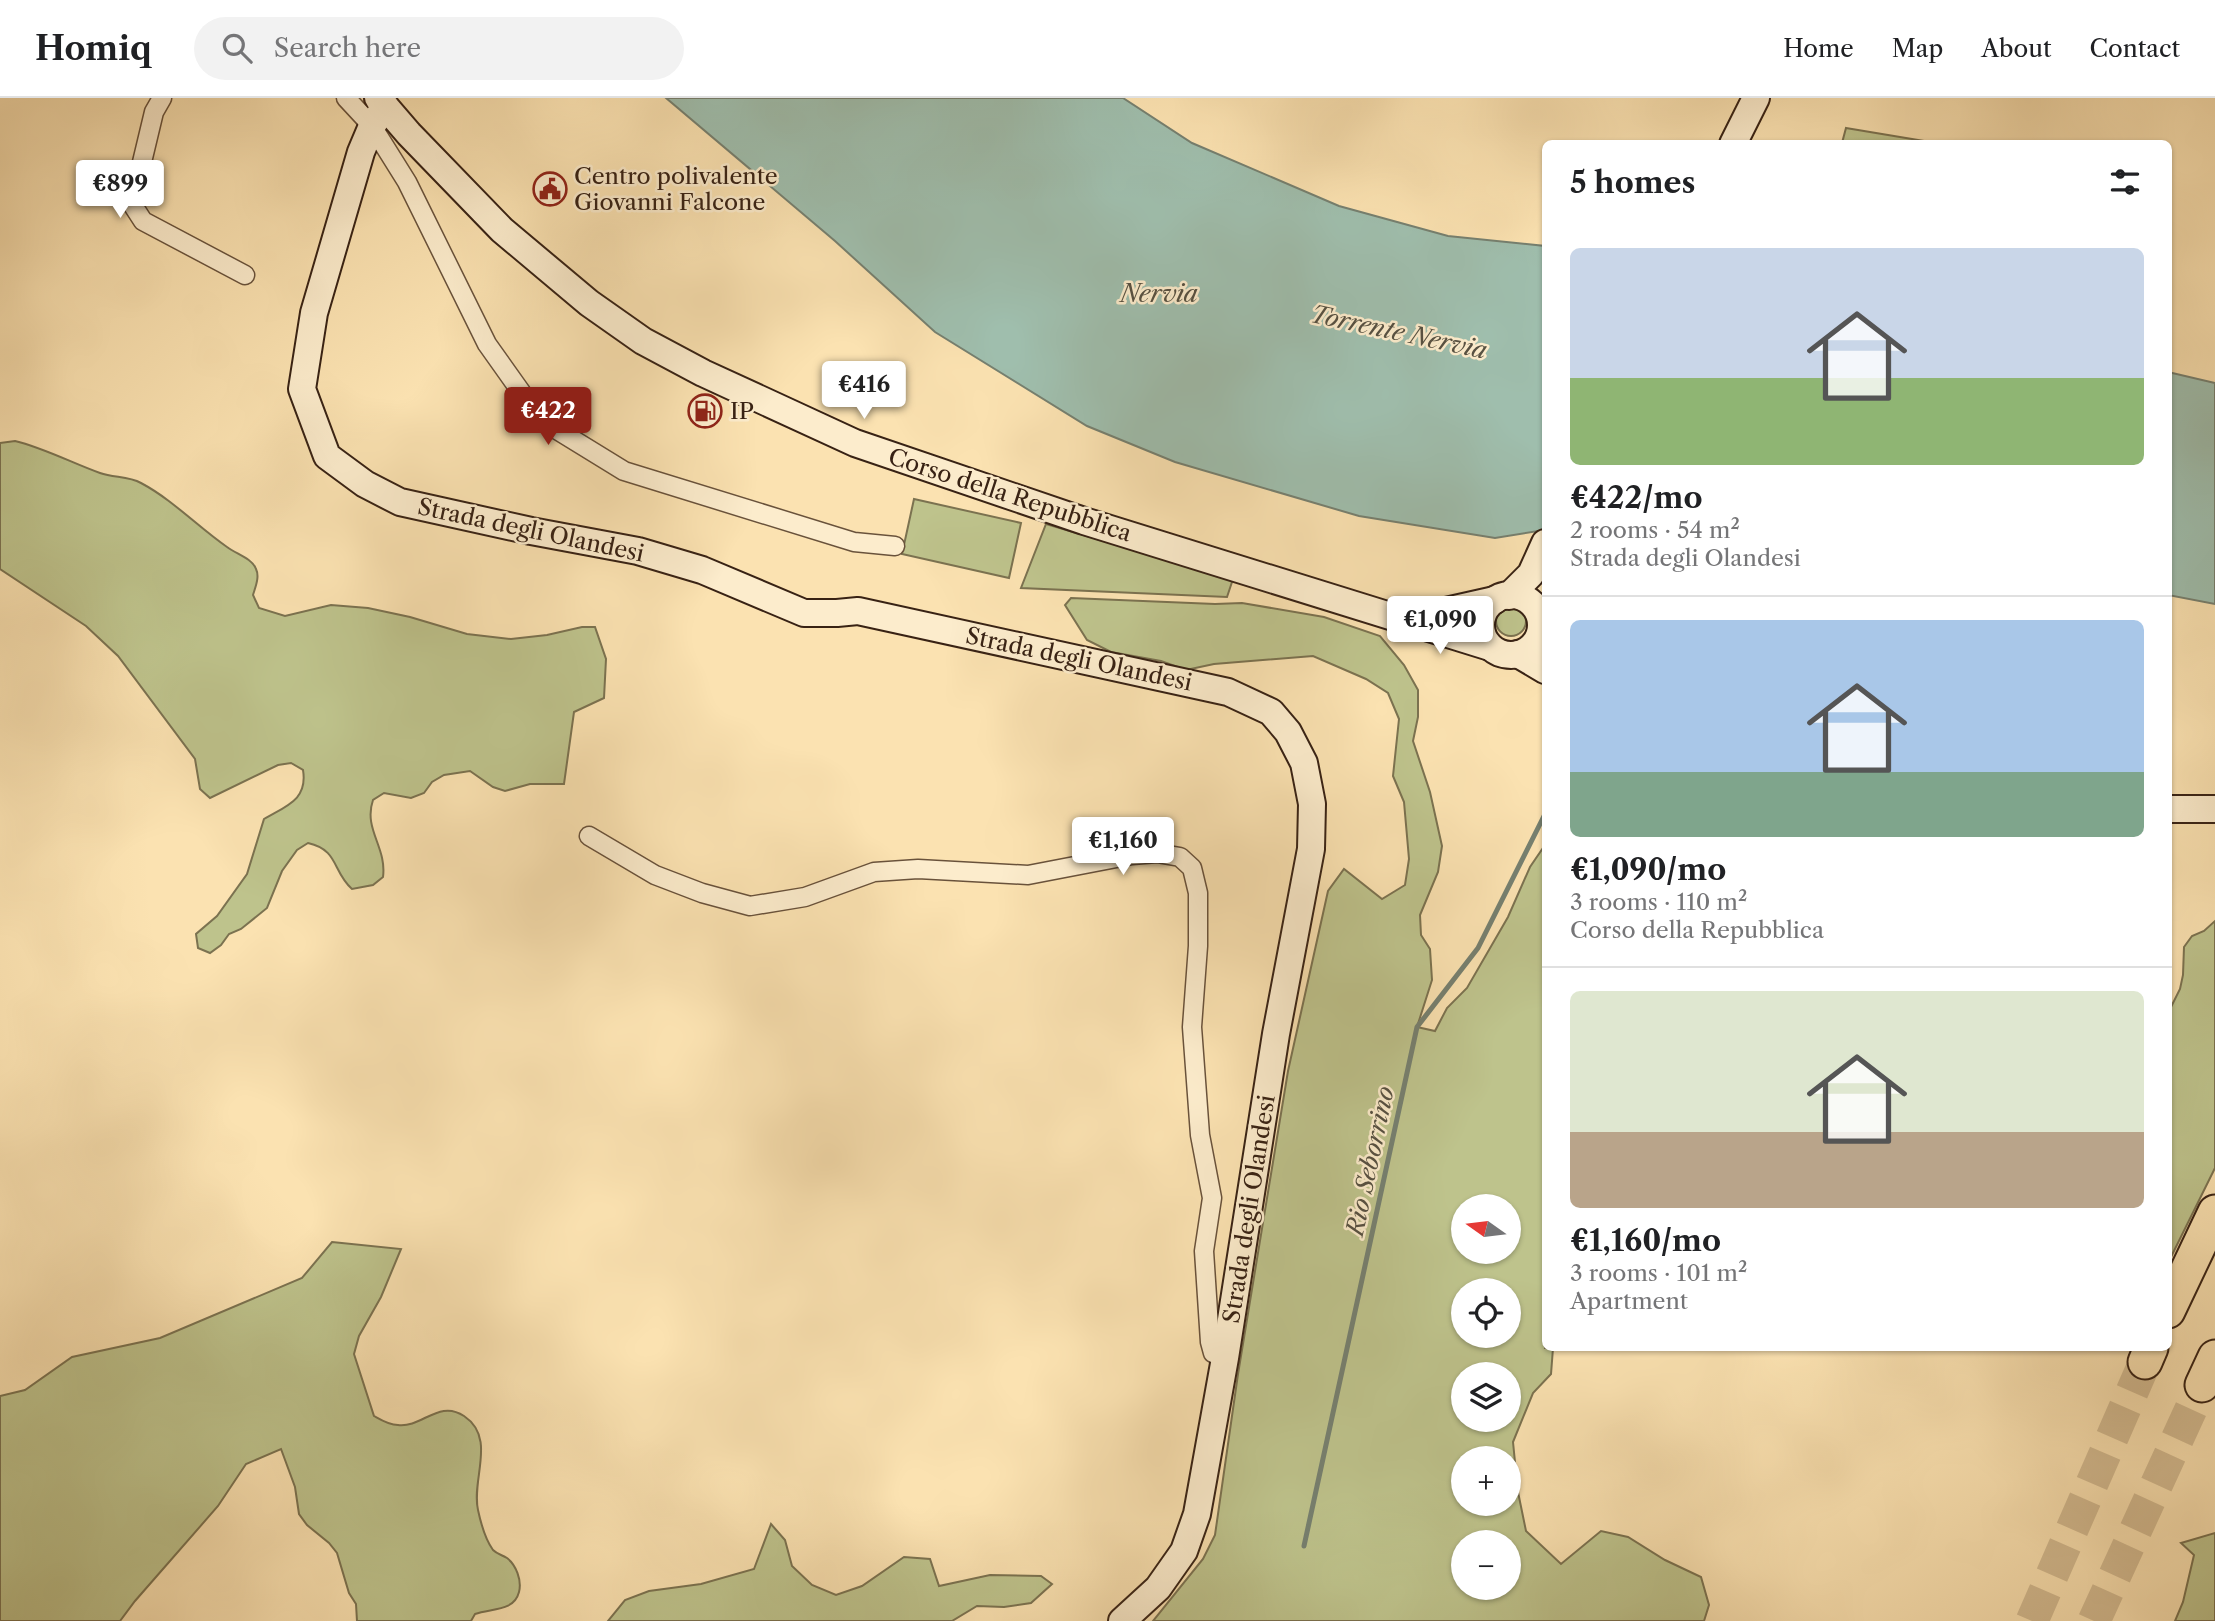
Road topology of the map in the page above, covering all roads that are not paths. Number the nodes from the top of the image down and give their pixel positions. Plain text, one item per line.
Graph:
1 (162, 98) edge
2 (346, 98) edge
3 (1756, 98) edge
4 (378, 110) edge
5 (1735, 140) edge
6 (246, 275) dead end
7 (895, 545) dead end
8 (1539, 573) edge
9 (1502, 598) junction
10 (1404, 620) junction
11 (1540, 620) edge
12 (1490, 647) junction
13 (1518, 654) junction
14 (1542, 668) edge
15 (2215, 809) edge
16 (2172, 811) edge
17 (589, 836) dead end
18 (2215, 1212) edge
19 (2172, 1303) edge
20 (1225, 1358) junction
21 (1122, 1621) edge

1 - 6 street
2 - 4 street
3 - 5 main road
4 - 7 street
4 - 10 main road, Corso della Repubblica
4 - 20 main road, Strada degli Olandesi
8 - 9 main road
8 - 11 main road
9 - 10 main road, Corso della Repubblica
9 - 11 main road
9 - 12 main road
10 - 12 main road, Corso della Repubblica
11 - 13 main road
12 - 13 main road
13 - 14 main road
15 - 16 main road
17 - 20 street
18 - 19 highway
20 - 21 main road, Strada degli Olandesi

